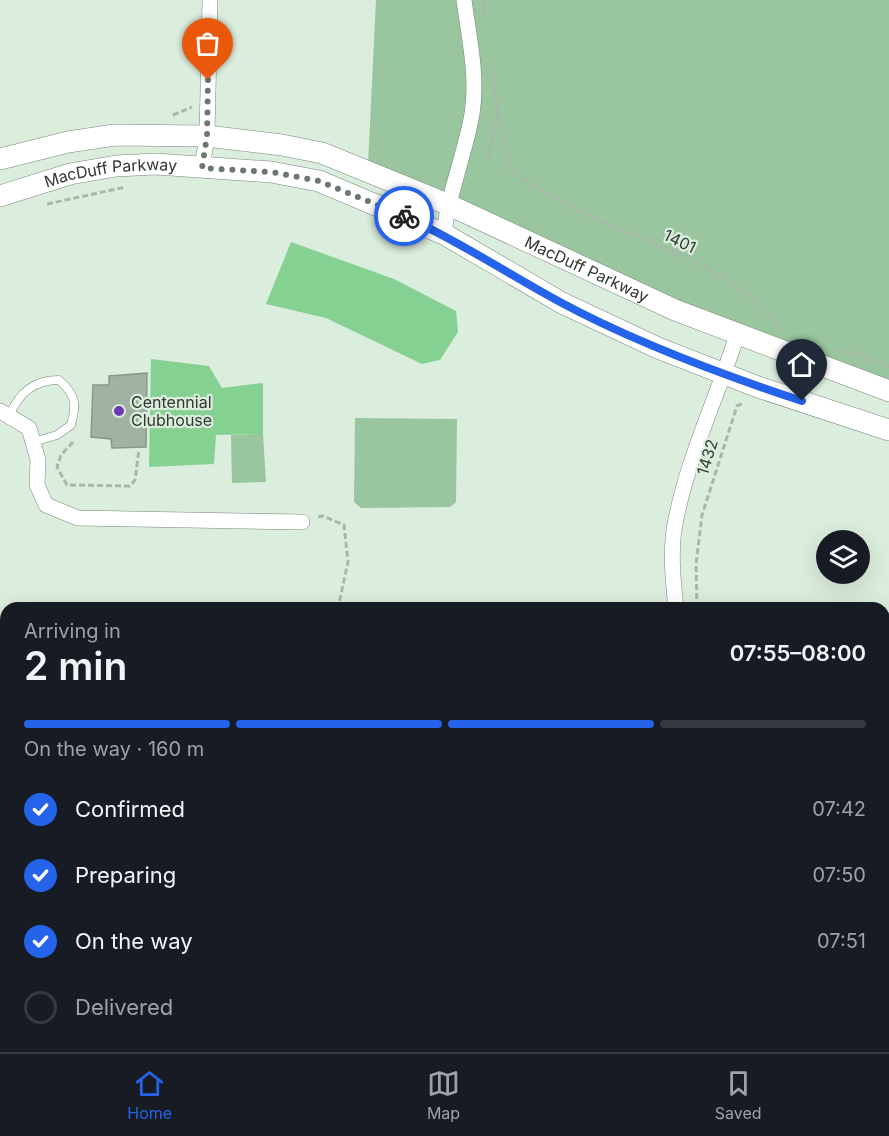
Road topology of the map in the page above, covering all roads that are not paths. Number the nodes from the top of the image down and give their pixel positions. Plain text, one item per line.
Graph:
1 (210, 0) edge
2 (464, 0) edge
3 (207, 136) junction
4 (0, 159) edge
5 (202, 168) junction
6 (0, 196) edge
7 (447, 204) junction
8 (444, 234) junction
9 (737, 335) junction
10 (725, 373) junction
11 (889, 391) edge
12 (5, 413) edge
13 (889, 430) edge
14 (33, 442) junction
15 (302, 522) road end
16 (675, 602) edge

1 - 3 street
2 - 7 street
3 - 4 street, MacDuff Parkway
3 - 5 street
3 - 7 street, MacDuff Parkway
5 - 6 street, MacDuff Parkway
5 - 8 street, MacDuff Parkway
7 - 8 street
7 - 9 street, MacDuff Parkway
8 - 10 street, MacDuff Parkway
9 - 10 street
9 - 11 street, MacDuff Parkway
10 - 13 street, MacDuff Parkway
10 - 16 street
12 - 14 street
12 - 14 lane
14 - 15 street

